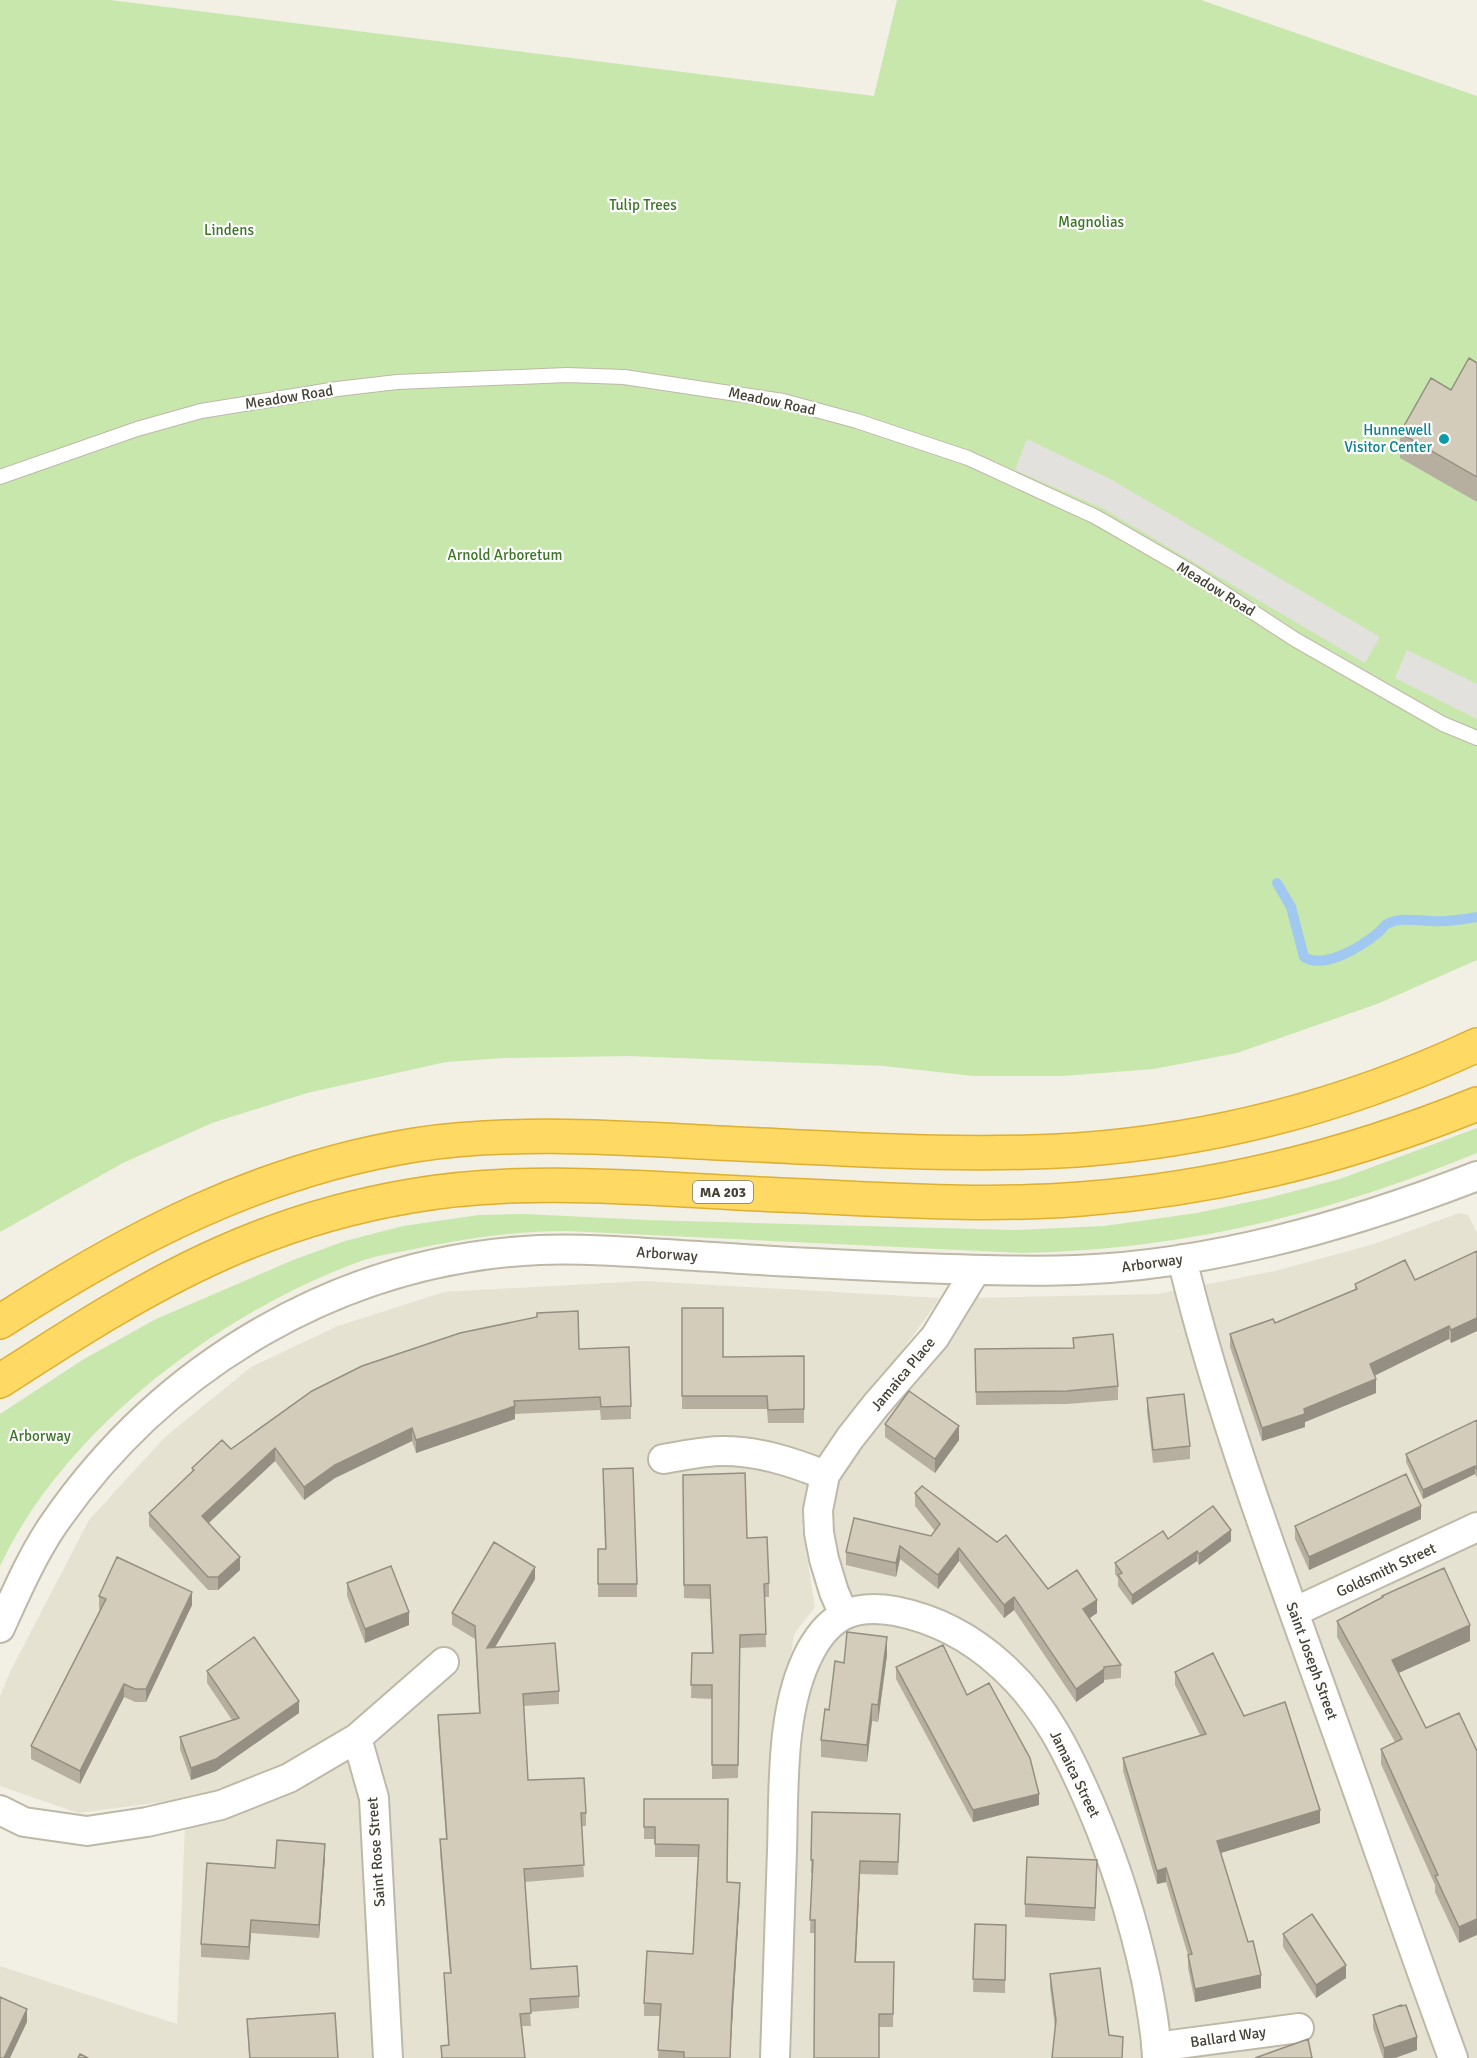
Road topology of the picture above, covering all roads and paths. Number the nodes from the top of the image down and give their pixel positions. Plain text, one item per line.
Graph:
1 (0, 477) edge
2 (1477, 738) edge
3 (1477, 1045) edge
4 (1477, 1104) edge
5 (1476, 1179) edge
6 (1182, 1259) junction
7 (976, 1270) junction
8 (0, 1322) edge
9 (0, 1382) edge
10 (663, 1459) dead end
11 (825, 1475) junction
12 (1477, 1527) edge
13 (1294, 1612) junction
14 (844, 1615) junction
15 (0, 1628) edge
16 (444, 1662) dead end
17 (357, 1738) junction
18 (0, 1810) edge
19 (1299, 2028) dead end
20 (1157, 2053) edge
21 (388, 2058) edge
22 (775, 2058) edge
23 (1454, 2058) edge

1 - 2 lane, Meadow Road
3 - 8 highway
4 - 9 highway, MA 203
5 - 6 street, Arborway
6 - 7 street, Arborway
6 - 13 street, Saint Joseph Street
7 - 11 street, Jamaica Place
7 - 15 street, Arborway
10 - 11 street
11 - 14 street, Jamaica Place
12 - 13 street, Goldsmith Street
13 - 23 street, Saint Joseph Street
14 - 20 street, Jamaica Street
14 - 22 street
16 - 17 street
17 - 18 street
17 - 21 street, Saint Rose Street
19 - 20 street, Ballard Way

